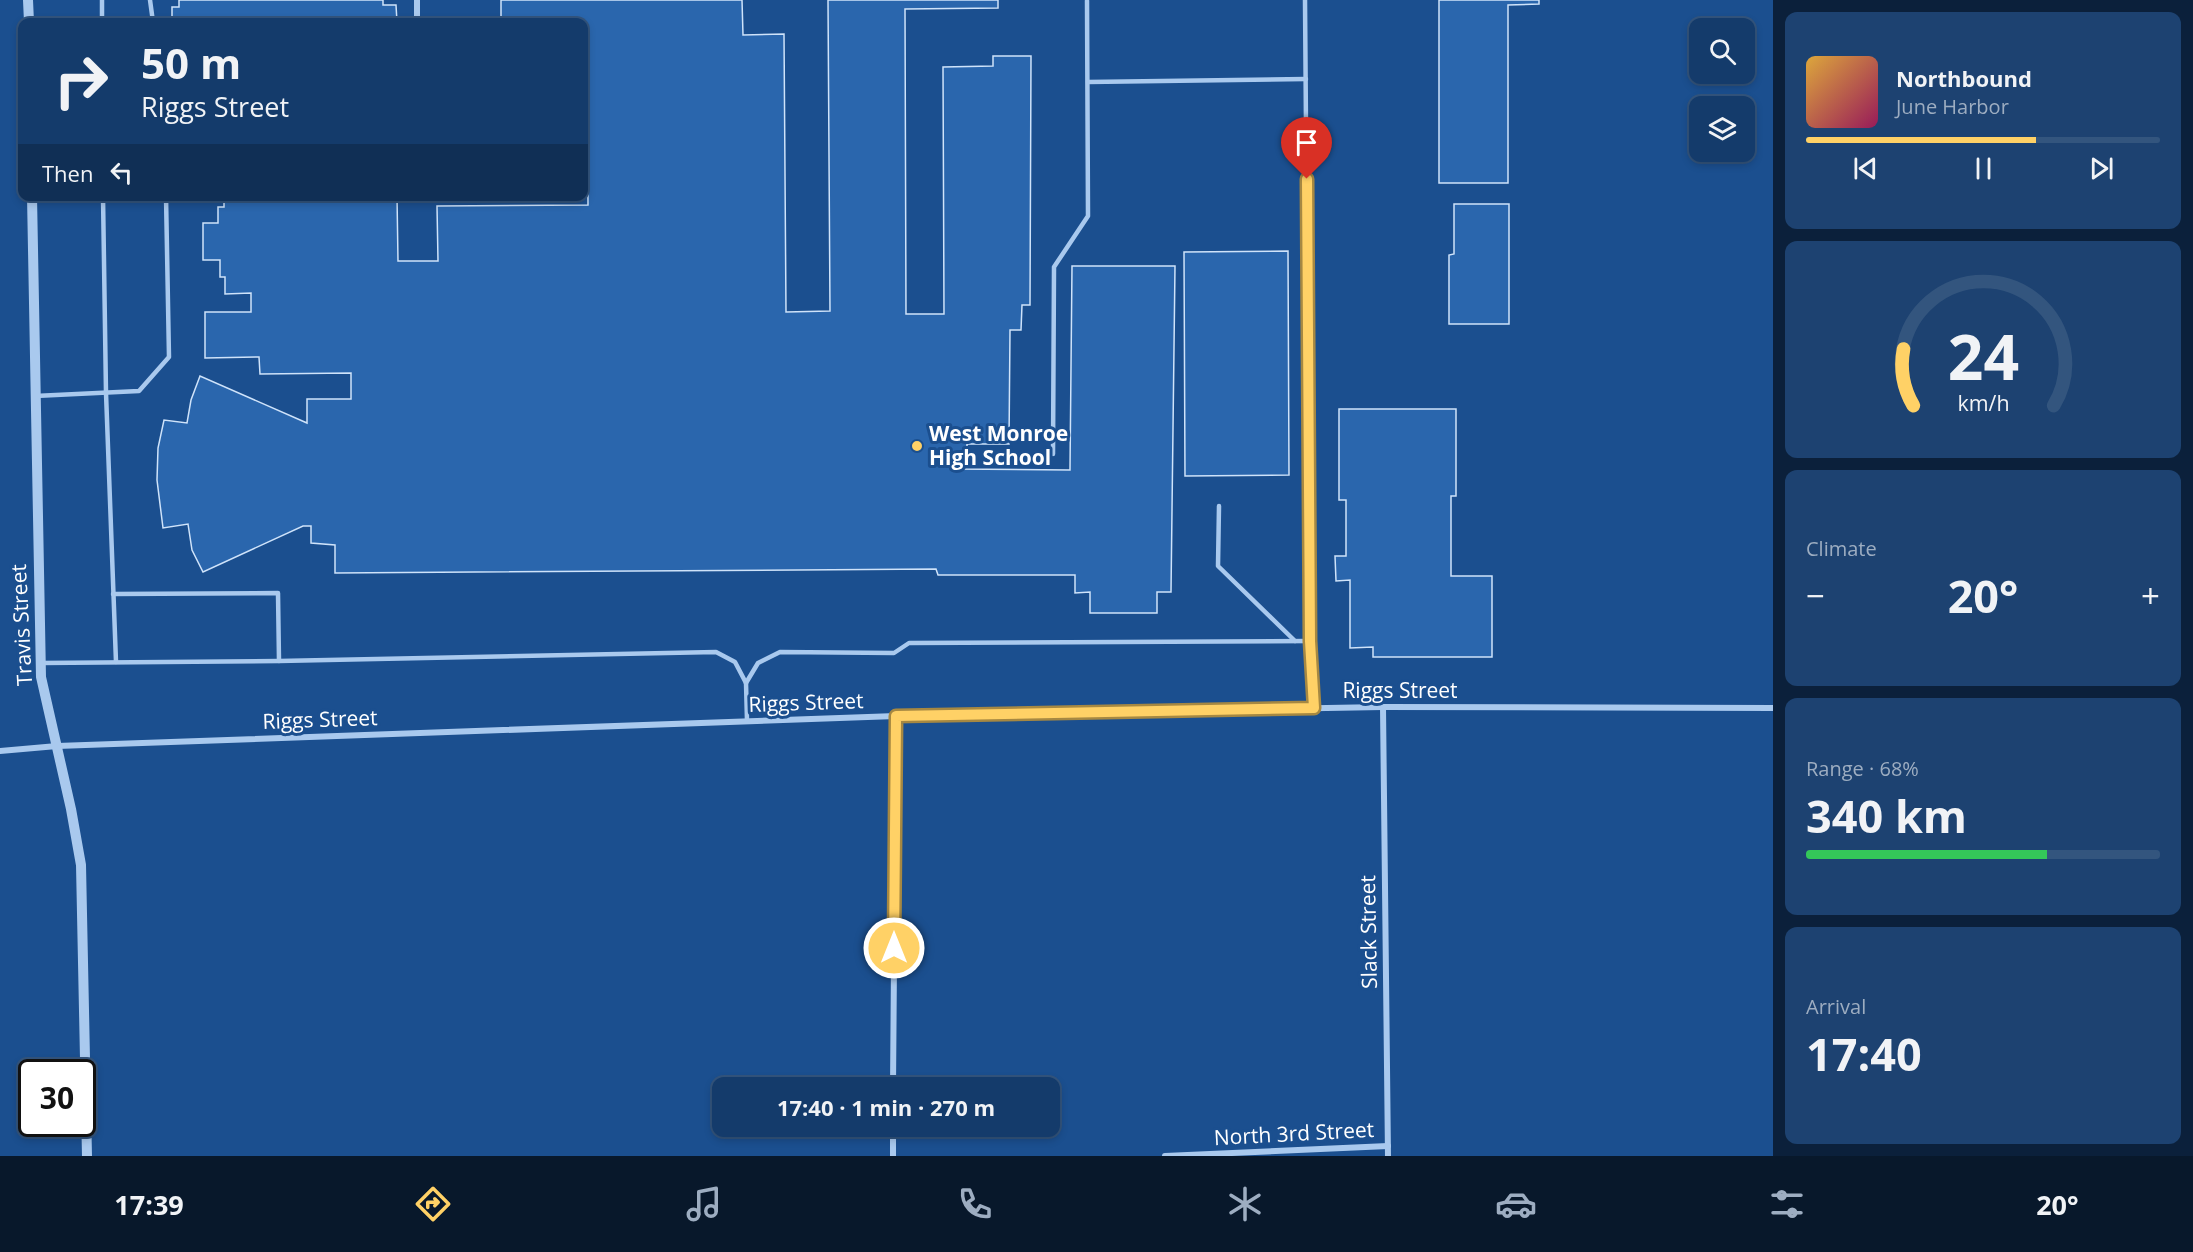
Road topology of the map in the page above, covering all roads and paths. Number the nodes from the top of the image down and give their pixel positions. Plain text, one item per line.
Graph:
1 (28, 0) edge
2 (102, 0) edge
3 (150, 0) edge
4 (417, 0) edge
5 (1305, 0) edge
6 (1087, 1) edge
7 (28, 18) edge
8 (102, 18) edge
9 (152, 18) edge
10 (417, 18) edge
11 (1306, 79) junction
12 (1088, 82) junction
13 (32, 201) edge
14 (103, 201) edge
15 (166, 201) edge
16 (106, 393) junction
17 (35, 396) junction
18 (1053, 454) dead end
19 (1219, 506) dead end
20 (113, 594) junction
21 (1295, 641) junction
22 (1310, 641) junction
23 (279, 661) junction
24 (41, 663) junction
25 (116, 663) junction
26 (746, 683) junction
27 (1383, 707) junction
28 (1314, 708) junction
29 (1773, 708) edge
30 (896, 716) junction
31 (747, 722) junction
32 (57, 746) junction
33 (0, 751) edge
34 (893, 1077) edge
35 (893, 1137) edge
36 (1388, 1146) junction
37 (87, 1156) edge
38 (893, 1156) edge
39 (1165, 1156) edge
40 (1388, 1156) edge

1 - 7 street
2 - 8 lane
3 - 9 lane
4 - 10 street
5 - 11 lane
6 - 12 lane
11 - 12 lane
11 - 22 lane
12 - 18 lane
13 - 17 street, Travis Street
14 - 16 lane
15 - 16 lane
16 - 17 lane
16 - 20 lane
17 - 24 street, Travis Street
19 - 21 lane
20 - 23 lane
20 - 25 lane
21 - 22 lane
21 - 26 lane
22 - 28 lane
23 - 25 lane
23 - 26 lane
24 - 25 lane
24 - 32 street, Travis Street
26 - 31 lane
27 - 28 street, Riggs Street
27 - 29 street, Riggs Street
27 - 36 street, Slack Street
28 - 30 street, Riggs Street
30 - 31 street, Riggs Street
30 - 34 street
31 - 32 street, Riggs Street
32 - 33 street, Riggs Street
32 - 37 street, Travis Street
35 - 38 street
36 - 39 street, North 3rd Street
36 - 40 street, Slack Street

